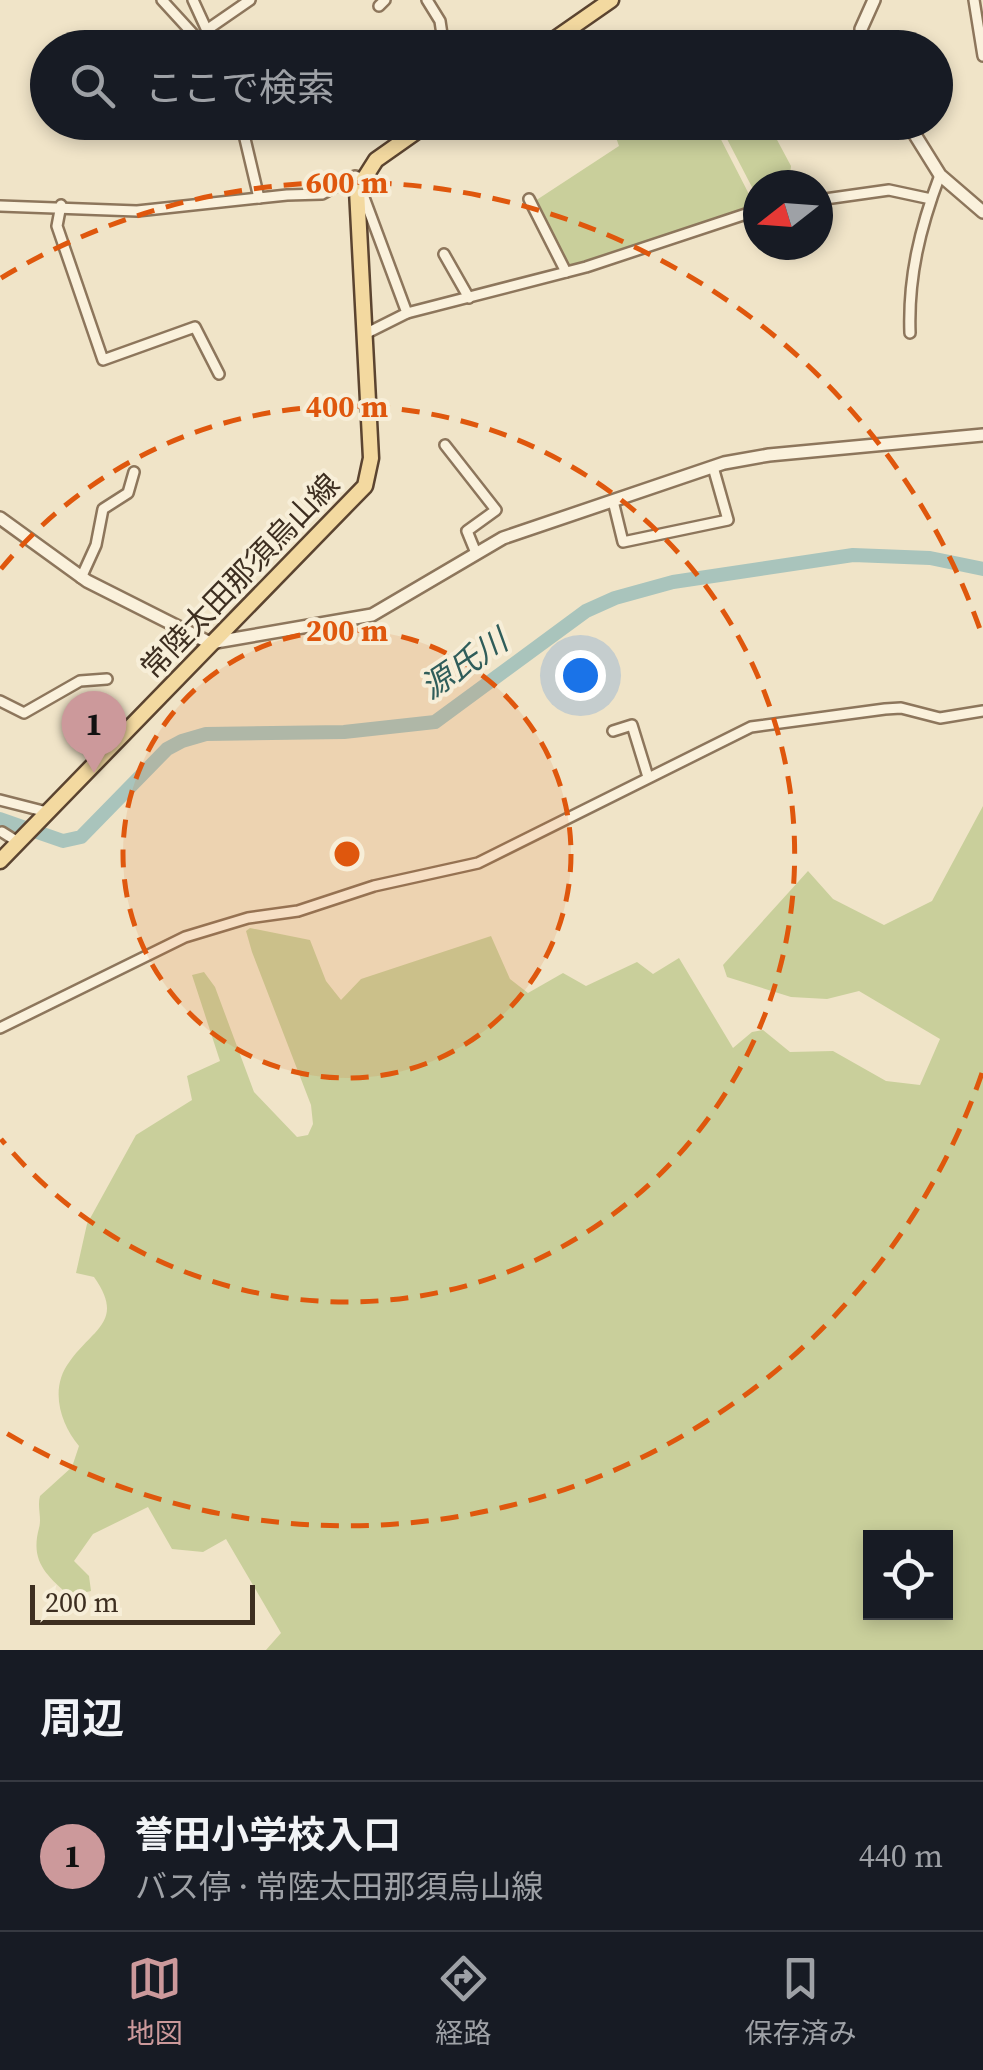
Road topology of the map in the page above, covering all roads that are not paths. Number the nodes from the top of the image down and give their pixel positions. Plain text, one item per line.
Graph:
1 (162, 0) edge
2 (192, 0) edge
3 (250, 0) edge
4 (427, 0) edge
5 (611, 0) edge
6 (874, 0) edge
7 (974, 0) edge
8 (208, 29) joint
9 (190, 30) edge
10 (441, 30) edge
11 (568, 30) edge
12 (861, 30) edge
13 (983, 56) edge
14 (245, 140) edge
15 (404, 140) edge
16 (918, 140) edge
17 (940, 175) junction
18 (360, 181) junction
19 (258, 198) junction
20 (833, 198) edge
21 (529, 199) dead end
22 (931, 199) junction
23 (61, 205) junction
24 (0, 206) edge
25 (983, 212) edge
26 (743, 216) edge
27 (444, 254) dead end
28 (566, 272) junction
29 (469, 298) junction
30 (407, 313) junction
31 (910, 334) dead end
32 (363, 335) junction
33 (219, 374) dead end
34 (983, 435) edge
35 (445, 445) dead end
36 (713, 467) junction
37 (134, 472) dead end
38 (613, 501) junction
39 (0, 518) edge
40 (476, 552) junction
41 (81, 578) junction
42 (215, 642) junction
43 (108, 679) dead end
44 (0, 701) edge
45 (983, 711) edge
46 (613, 731) dead end
47 (648, 776) junction
48 (0, 800) edge
49 (45, 814) junction
50 (2, 832) edge
51 (21, 838) junction
52 (0, 861) edge
53 (0, 1028) edge

1 - 9 street
2 - 8 street
3 - 8 street
4 - 10 street
5 - 11 main road
6 - 12 street
7 - 13 street
14 - 19 street
15 - 18 main road
16 - 17 street
17 - 22 street
17 - 25 street
18 - 19 street
18 - 30 street
18 - 32 main road, 常陸太田那須烏山線
19 - 23 street
20 - 22 street
21 - 28 street
22 - 31 street
23 - 24 street
23 - 33 street
26 - 28 street
27 - 29 street
28 - 29 street
29 - 30 street
30 - 32 street
32 - 42 main road, 常陸太田那須烏山線
34 - 36 street
35 - 40 street
36 - 38 street
36 - 38 street
37 - 41 street
38 - 40 street
39 - 41 street
40 - 42 street
41 - 42 street
42 - 49 main road, 常陸太田那須烏山線
43 - 44 street
45 - 47 street
46 - 47 street
47 - 53 street
48 - 49 street
49 - 51 main road, 常陸太田那須烏山線
50 - 51 street
51 - 52 main road, 常陸太田那須烏山線

